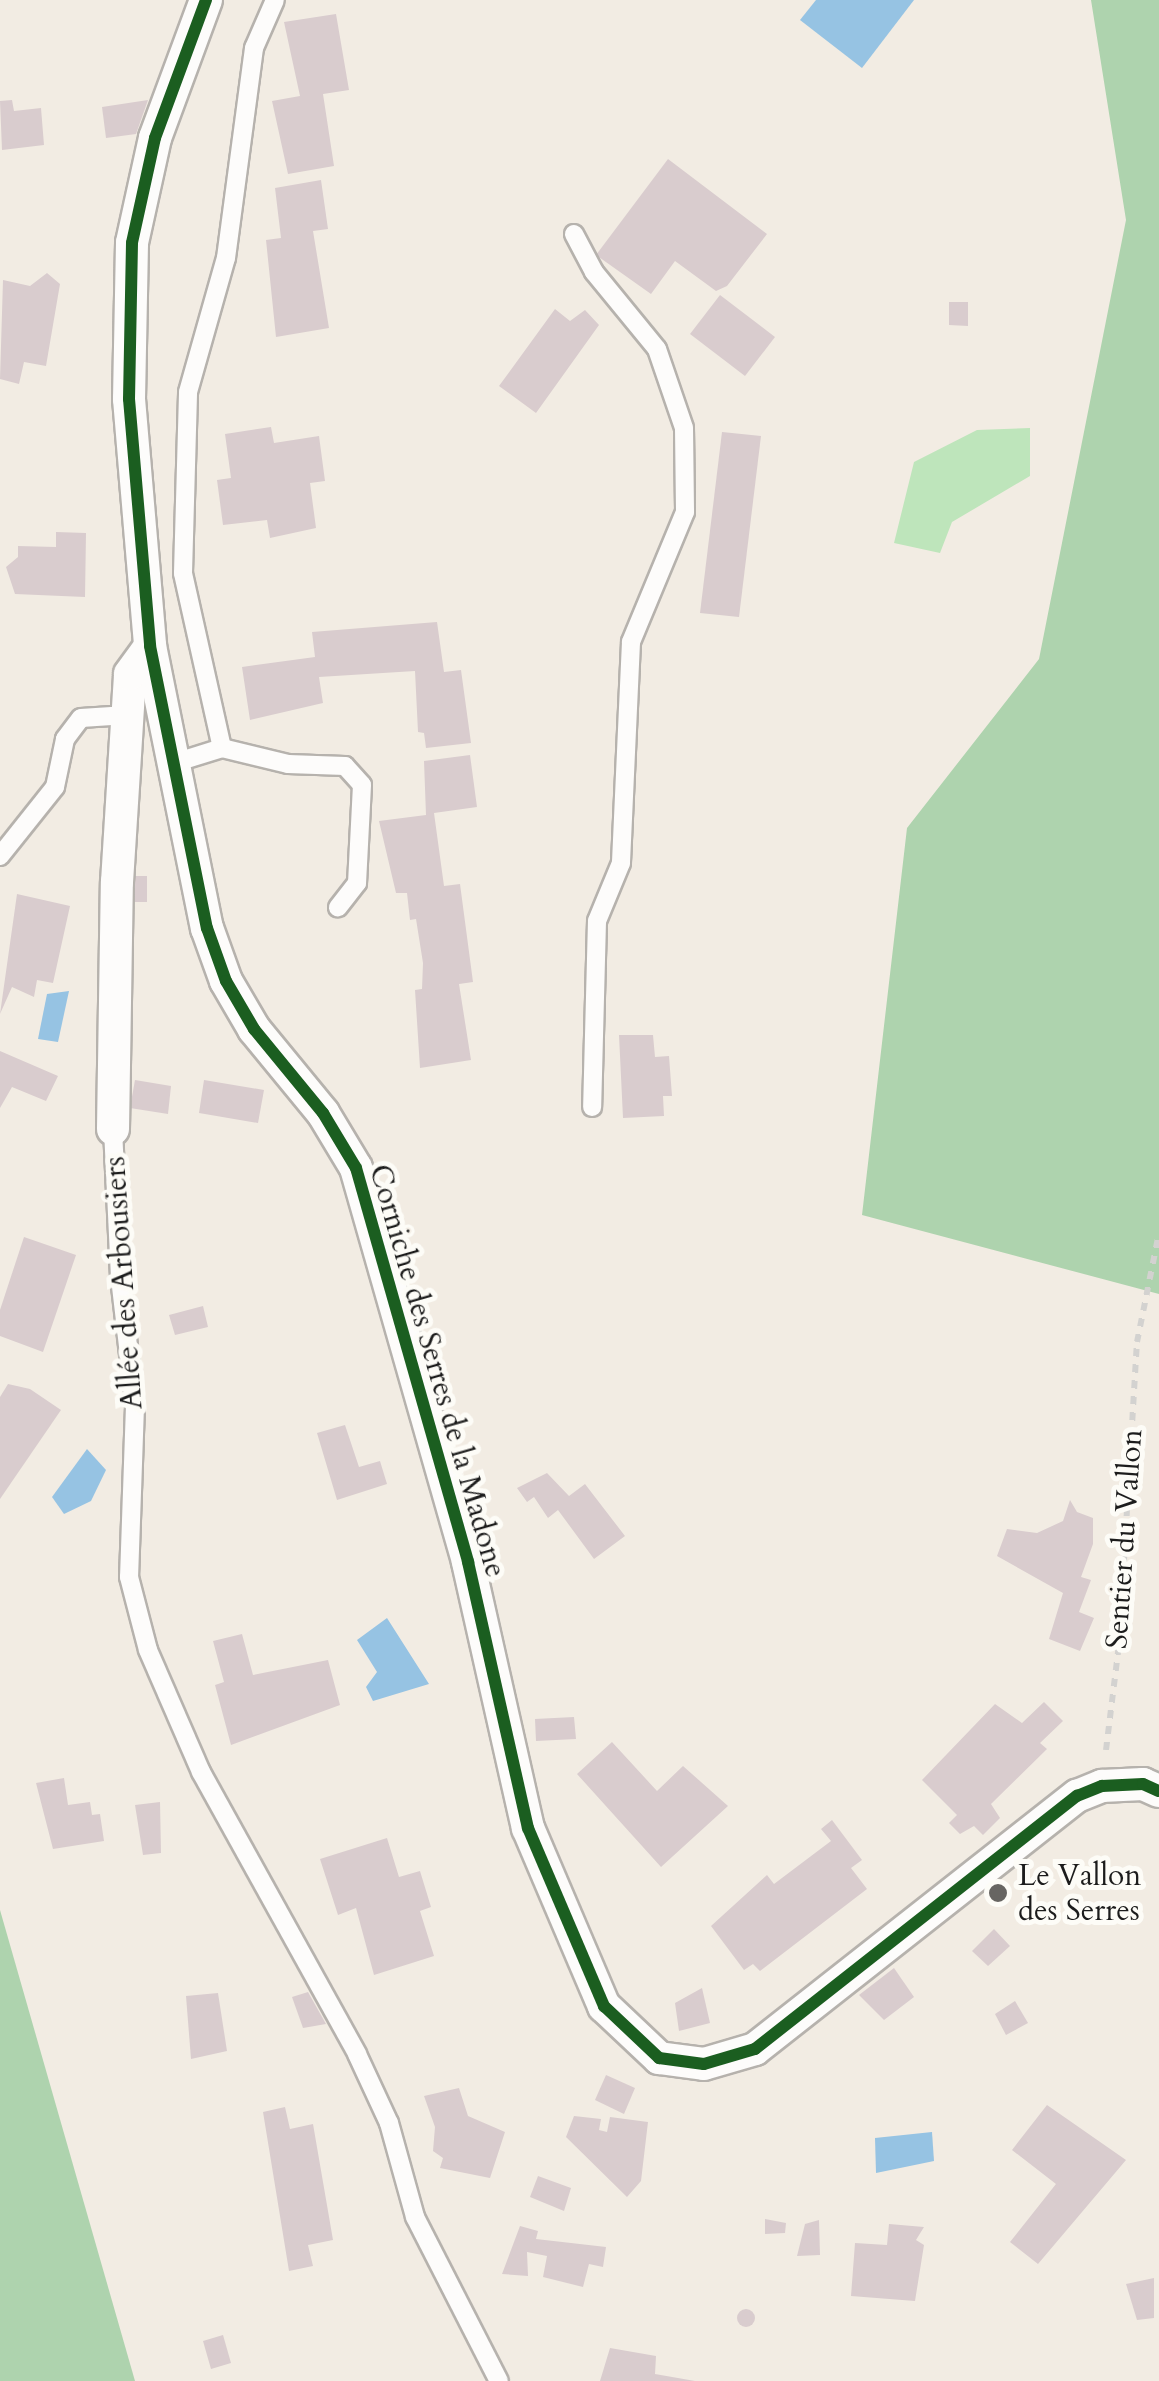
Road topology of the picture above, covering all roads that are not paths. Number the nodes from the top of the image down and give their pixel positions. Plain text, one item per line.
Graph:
1 (206, 0) edge
2 (274, 0) edge
3 (574, 234) dead end
4 (150, 646) junction
5 (127, 716) junction
6 (222, 748) junction
7 (174, 763) junction
8 (0, 856) edge
9 (338, 907) dead end
10 (592, 1108) dead end
11 (113, 1129) joint
12 (1159, 1791) edge
13 (499, 2381) edge

1 - 4 street, Corniche des Serres de la Madone
2 - 6 lane
3 - 10 lane
4 - 5 street, Allée des Arbousiers
4 - 7 street, Corniche des Serres de la Madone
5 - 8 lane
5 - 11 street, Allée des Arbousiers
6 - 7 lane
6 - 9 lane
7 - 12 street, Corniche des Serres de la Madone
11 - 13 lane, Allée des Arbousiers

